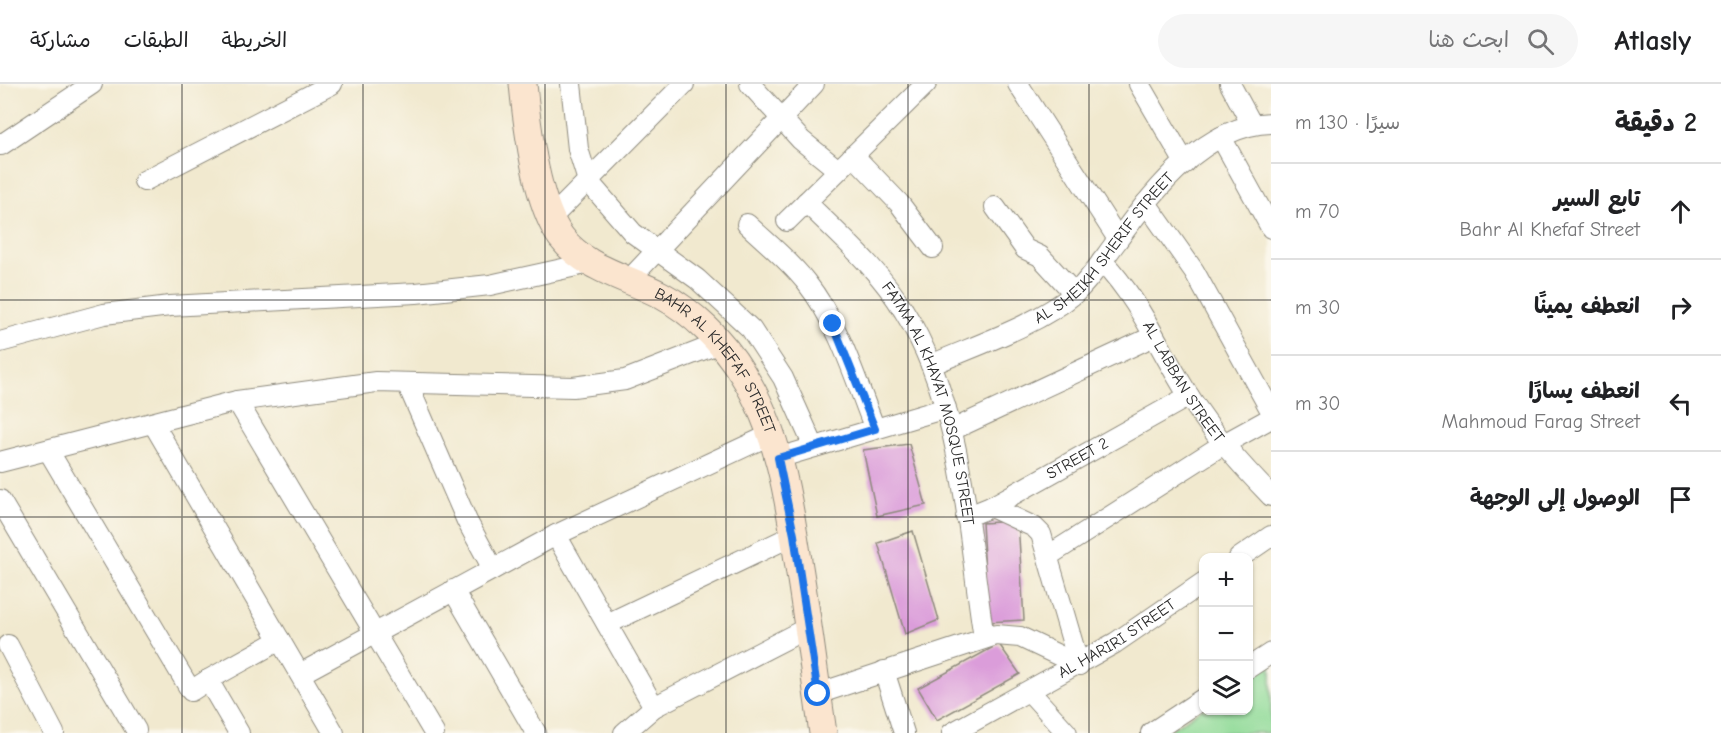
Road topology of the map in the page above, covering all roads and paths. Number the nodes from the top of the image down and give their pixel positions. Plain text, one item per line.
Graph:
1 (92, 84) edge
2 (332, 84) edge
3 (523, 84) edge
4 (571, 84) edge
5 (684, 84) edge
6 (750, 84) edge
7 (814, 84) edge
8 (926, 84) edge
9 (1018, 84) edge
10 (1139, 84) edge
11 (1230, 84) edge
12 (781, 118) junction
13 (1261, 123) edge
14 (1221, 137) junction
15 (0, 143) edge
16 (853, 155) junction
17 (1185, 163) junction
18 (838, 170) junction
19 (144, 181) dead end
20 (588, 181) junction
21 (806, 202) junction
22 (1146, 203) junction
23 (995, 207) dead end
24 (550, 219) junction
25 (787, 221) dead end
26 (747, 224) dead end
27 (1271, 228) edge
28 (1118, 239) junction
29 (933, 248) dead end
30 (657, 250) junction
31 (1102, 261) junction
32 (590, 263) junction
33 (628, 280) junction
34 (1074, 293) junction
35 (1154, 336) junction
36 (0, 342) edge
37 (720, 343) junction
38 (931, 365) junction
39 (407, 383) junction
40 (1189, 396) junction
41 (237, 401) junction
42 (946, 408) junction
43 (1271, 411) edge
44 (1271, 418) edge
45 (153, 423) junction
46 (875, 429) junction
47 (951, 430) junction
48 (1222, 445) junction
49 (775, 446) junction
50 (814, 447) junction
51 (48, 450) junction
52 (0, 462) edge
53 (1271, 496) edge
54 (0, 500) edge
55 (991, 507) junction
56 (966, 517) junction
57 (556, 535) junction
58 (794, 535) junction
59 (1271, 536) edge
60 (1246, 553) edge
61 (1048, 556) junction
62 (493, 569) junction
63 (1199, 585) edge
64 (453, 590) junction
65 (608, 624) junction
66 (809, 627) junction
67 (374, 632) junction
68 (984, 638) junction
69 (280, 640) junction
70 (8, 645) dead end
71 (1271, 653) edge
72 (1079, 665) junction
73 (1253, 665) edge
74 (884, 671) junction
75 (300, 674) junction
76 (208, 680) junction
77 (1030, 692) junction
78 (818, 694) junction
79 (1199, 701) edge
80 (654, 707) junction
81 (985, 725) edge
82 (136, 730) dead end
83 (54, 733) edge
84 (239, 733) edge
85 (334, 733) edge
86 (434, 733) edge
87 (536, 733) edge
88 (624, 733) edge
89 (823, 733) edge
90 (904, 733) edge
91 (952, 733) edge
92 (1067, 733) edge
93 (1151, 733) edge

1 - 15 street
2 - 19 street
3 - 24 street, BAHR AL KHEFAF STREET
4 - 20 street
5 - 20 street
6 - 12 street
7 - 12 street
8 - 16 street
9 - 28 street
10 - 17 street
11 - 13 street
12 - 18 street
12 - 30 street
13 - 14 street, AL SHEIKH SHERIF STREET
14 - 17 street, AL SHEIKH SHERIF STREET
14 - 27 street
16 - 18 street
16 - 29 street
17 - 22 street, AL SHEIKH SHERIF STREET
18 - 21 street
20 - 24 street
20 - 30 street
21 - 25 street
21 - 38 street, FATMA AL KHAYAT MOSQUE STREET
22 - 28 street, AL SHEIKH SHERIF STREET
22 - 43 street
23 - 34 street
24 - 32 street, BAHR AL KHEFAF STREET
26 - 46 street
28 - 31 street, AL SHEIKH SHERIF STREET
30 - 33 street
30 - 50 street
31 - 34 street, AL SHEIKH SHERIF STREET
31 - 35 street, AL LABBAN STREET
32 - 33 street, BAHR AL KHEFAF STREET
32 - 36 street
33 - 37 street, BAHR AL KHEFAF STREET
34 - 38 street, AL SHEIKH SHERIF STREET
35 - 40 street, AL LABBAN STREET
35 - 47 street
37 - 39 street
37 - 49 street, BAHR AL KHEFAF STREET
38 - 42 street, FATMA AL KHAYAT MOSQUE STREET
39 - 41 street
39 - 62 street
40 - 48 street, AL LABBAN STREET
40 - 55 street, STREET 2
41 - 45 street
41 - 67 street
42 - 46 street
42 - 47 street, FATMA AL KHAYAT MOSQUE STREET
44 - 48 street
45 - 51 street
45 - 69 street
46 - 50 street
47 - 56 street, FATMA AL KHAYAT MOSQUE STREET
48 - 53 street, AL LABBAN STREET
48 - 61 street
49 - 50 street
49 - 57 street
49 - 58 street, BAHR AL KHEFAF STREET
51 - 52 street
51 - 76 street
54 - 82 street
55 - 56 street, STREET 2
55 - 61 street
56 - 68 street, FATMA AL KHAYAT MOSQUE STREET
57 - 62 street
57 - 65 street
58 - 65 street
58 - 66 street, BAHR AL KHEFAF STREET
59 - 60 street
61 - 72 street
62 - 64 street
63 - 72 street, AL HARIRI STREET
64 - 67 street
64 - 87 street
65 - 80 street
66 - 78 street, BAHR AL KHEFAF STREET
66 - 80 street
67 - 75 street
67 - 86 street
68 - 72 street
68 - 74 street
69 - 75 street
69 - 76 street
70 - 83 street
71 - 73 street
72 - 77 street, AL HARIRI STREET
74 - 78 street
74 - 90 street
75 - 85 street
76 - 84 street
77 - 81 street, AL HARIRI STREET
77 - 92 street
78 - 89 street, BAHR AL KHEFAF STREET
79 - 93 street
80 - 88 street
81 - 91 street, AL HARIRI STREET

